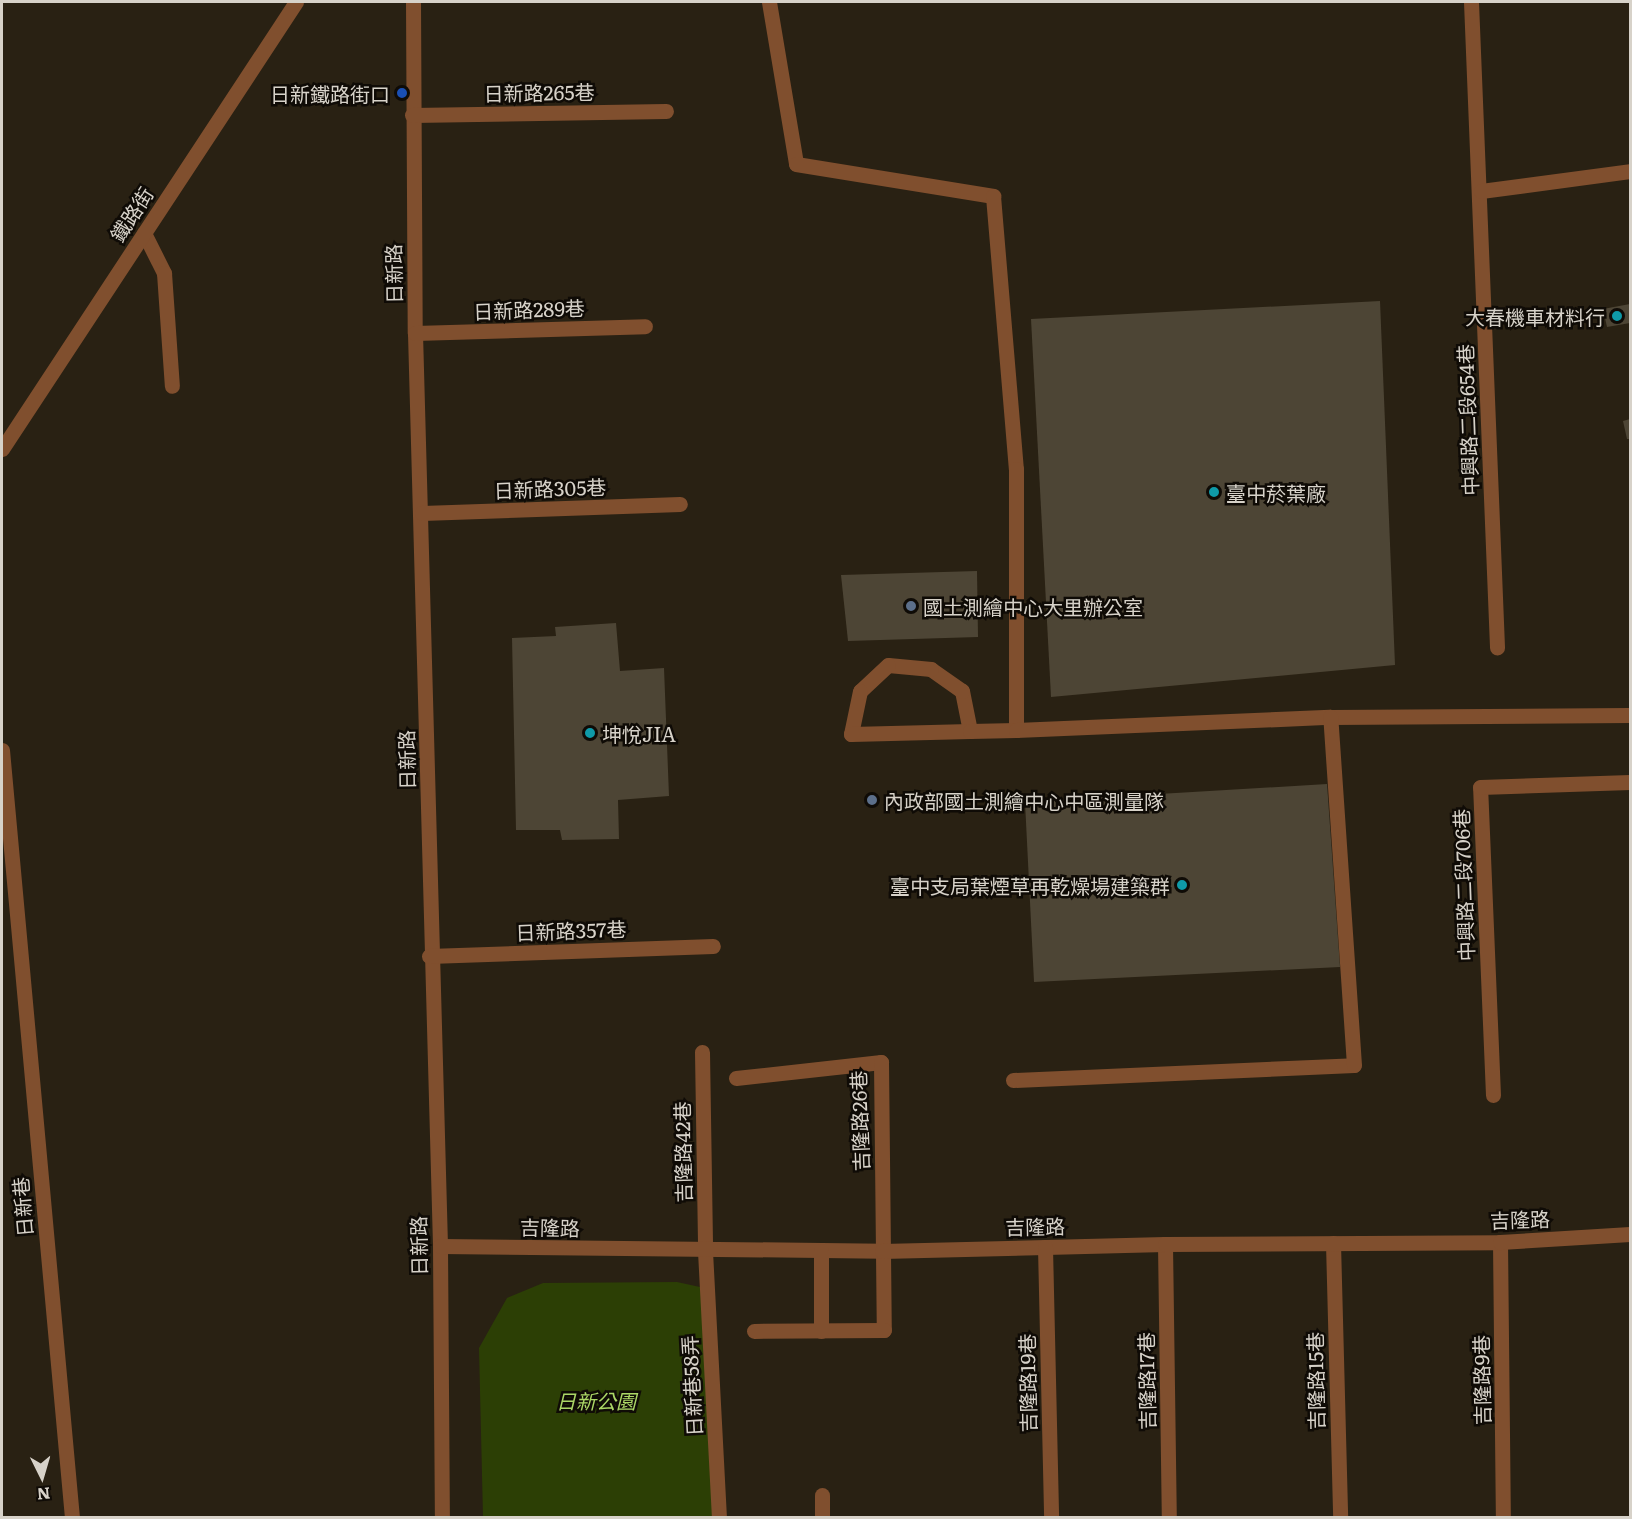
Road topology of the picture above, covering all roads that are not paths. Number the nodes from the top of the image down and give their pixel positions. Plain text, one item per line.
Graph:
1 (296, 2) edge
2 (412, 2) edge
3 (769, 2) edge
4 (1471, 2) edge
5 (666, 111) dead end
6 (412, 115) junction
7 (1630, 171) edge
8 (1480, 191) junction
9 (144, 232) junction
10 (645, 326) dead end
11 (415, 333) junction
12 (172, 386) dead end
13 (2, 449) edge
14 (680, 504) dead end
15 (422, 513) junction
16 (1497, 647) dead end
17 (1630, 715) edge
18 (1330, 717) junction
19 (1016, 730) junction
20 (969, 731) junction
21 (2, 750) edge
22 (1630, 782) edge
23 (713, 946) dead end
24 (429, 956) junction
25 (702, 1052) dead end
26 (736, 1078) dead end
27 (1013, 1080) dead end
28 (1493, 1095) dead end
29 (1630, 1234) edge
30 (1500, 1242) junction
31 (1333, 1243) junction
32 (1165, 1244) junction
33 (440, 1246) junction
34 (1045, 1247) junction
35 (705, 1251) junction
36 (821, 1251) junction
37 (882, 1251) junction
38 (821, 1330) junction
39 (754, 1331) dead end
40 (822, 1495) dead end
41 (72, 1518) edge
42 (442, 1518) edge
43 (719, 1518) edge
44 (822, 1518) edge
45 (1051, 1518) edge
46 (1169, 1518) edge
47 (1340, 1518) edge
48 (1503, 1518) edge

1 - 9 street, 鐵路街
2 - 6 street, 日新路
3 - 19 street
4 - 8 street, 中興路二段654巷
5 - 6 street, 日新路265巷
6 - 11 street, 日新路
7 - 8 street
8 - 16 street, 中興路二段654巷
9 - 12 street
9 - 13 street, 鐵路街
10 - 11 street, 日新路289巷
11 - 15 street, 日新路
14 - 15 street, 日新路305巷
15 - 24 street, 日新路
17 - 18 street
18 - 19 street
18 - 27 street
19 - 20 street
20 - 20 street
21 - 41 street, 日新巷
22 - 28 street, 中興路二段706巷
23 - 24 street, 日新路357巷
24 - 33 street, 日新路
25 - 35 street, 吉隆路42巷
26 - 37 street, 吉隆路26巷
29 - 30 street, 吉隆路
30 - 31 street, 吉隆路
30 - 48 street, 吉隆路9巷
31 - 32 street, 吉隆路
31 - 47 street, 吉隆路15巷
32 - 34 street, 吉隆路
32 - 46 street, 吉隆路17巷
33 - 35 street, 吉隆路
33 - 42 street, 日新路
34 - 37 street, 吉隆路
34 - 45 street, 吉隆路19巷
35 - 36 street, 吉隆路
35 - 43 street, 日新巷58弄
36 - 37 street, 吉隆路
36 - 38 street
37 - 38 street
38 - 39 street
40 - 44 street

